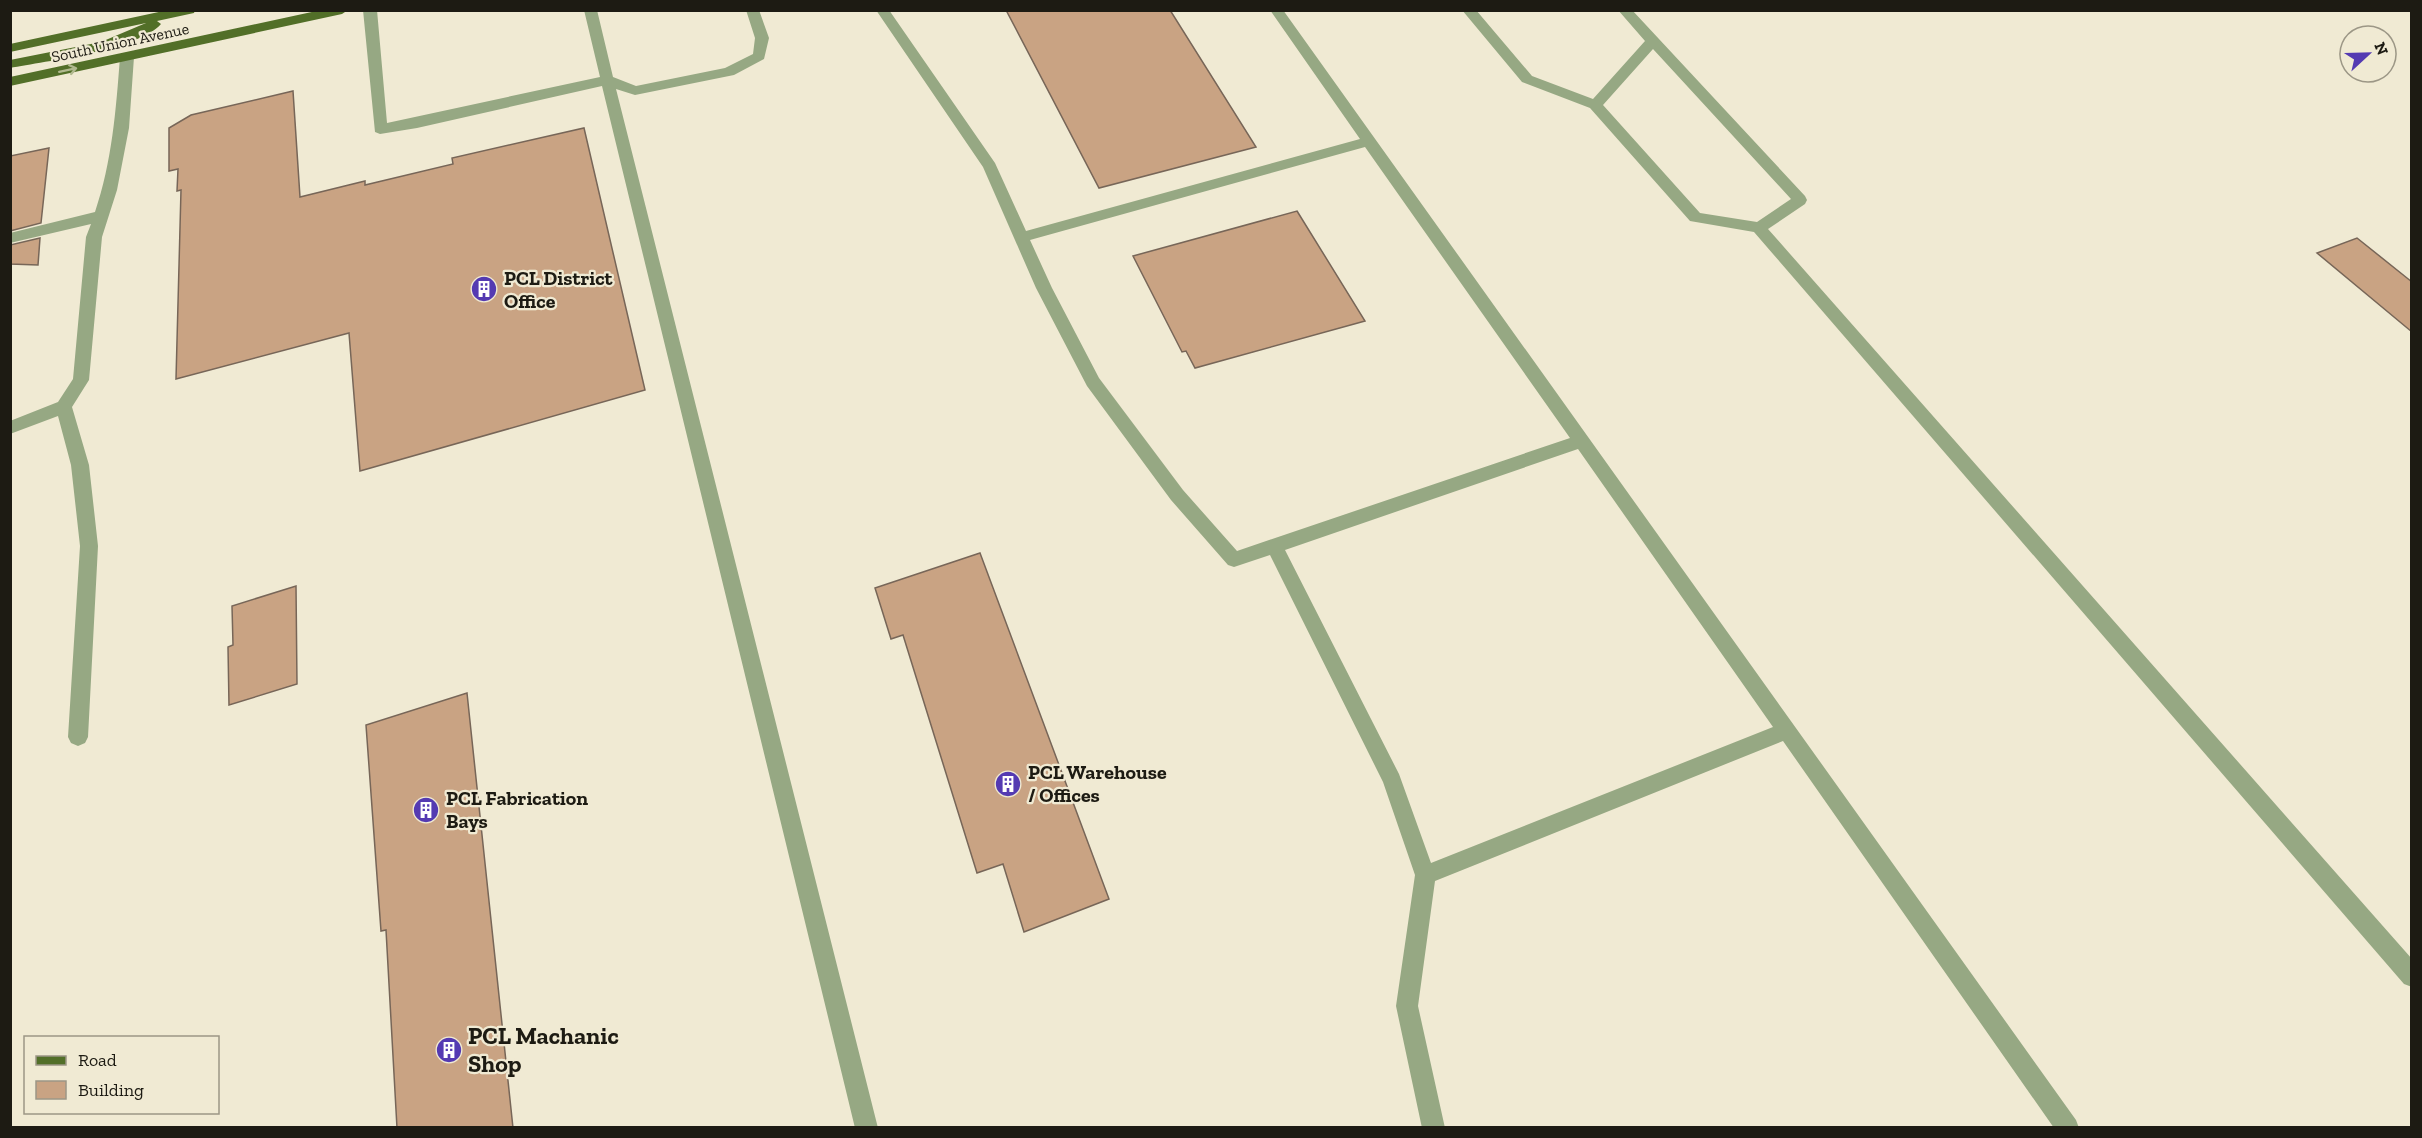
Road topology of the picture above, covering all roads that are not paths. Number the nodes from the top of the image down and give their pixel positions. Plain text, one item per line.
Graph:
1 (189, 10) edge
2 (295, 10) edge
3 (342, 10) edge
4 (370, 10) edge
5 (591, 10) edge
6 (752, 10) edge
7 (882, 10) edge
8 (1276, 10) edge
9 (1468, 10) edge
10 (1624, 10) edge
11 (165, 16) junction
12 (240, 33) junction
13 (1652, 42) junction
14 (10, 48) edge
15 (127, 57) junction
16 (10, 64) edge
17 (608, 80) junction
18 (10, 82) edge
19 (1595, 105) junction
20 (1368, 141) junction
21 (101, 216) junction
22 (1759, 228) junction
23 (1022, 237) junction
24 (10, 238) edge
25 (64, 407) junction
26 (10, 428) edge
27 (1581, 441) junction
28 (1274, 546) junction
29 (1785, 731) junction
30 (78, 737) dead end
31 (1425, 875) junction
32 (2412, 976) edge
33 (867, 1128) edge
34 (1434, 1128) edge
35 (2068, 1128) edge

1 - 11 main road, South Union Avenue
2 - 12 main road
3 - 12 main road, South Union Avenue
4 - 17 lane
5 - 17 lane
6 - 17 lane
7 - 23 lane
8 - 20 lane
9 - 19 lane
10 - 13 lane
11 - 14 main road, South Union Avenue
11 - 16 main road
12 - 15 main road, South Union Avenue
13 - 19 lane
13 - 22 lane
18 -> 15 main road, South Union Avenue
15 - 21 lane
17 - 33 lane
19 - 22 lane
20 - 23 lane
20 - 27 lane
21 - 24 lane
21 - 25 lane
22 - 32 lane
23 - 28 lane
25 - 26 lane
25 - 30 lane
27 - 28 lane
27 - 29 lane
28 - 31 lane
29 - 31 lane
29 - 35 lane
31 - 34 lane

